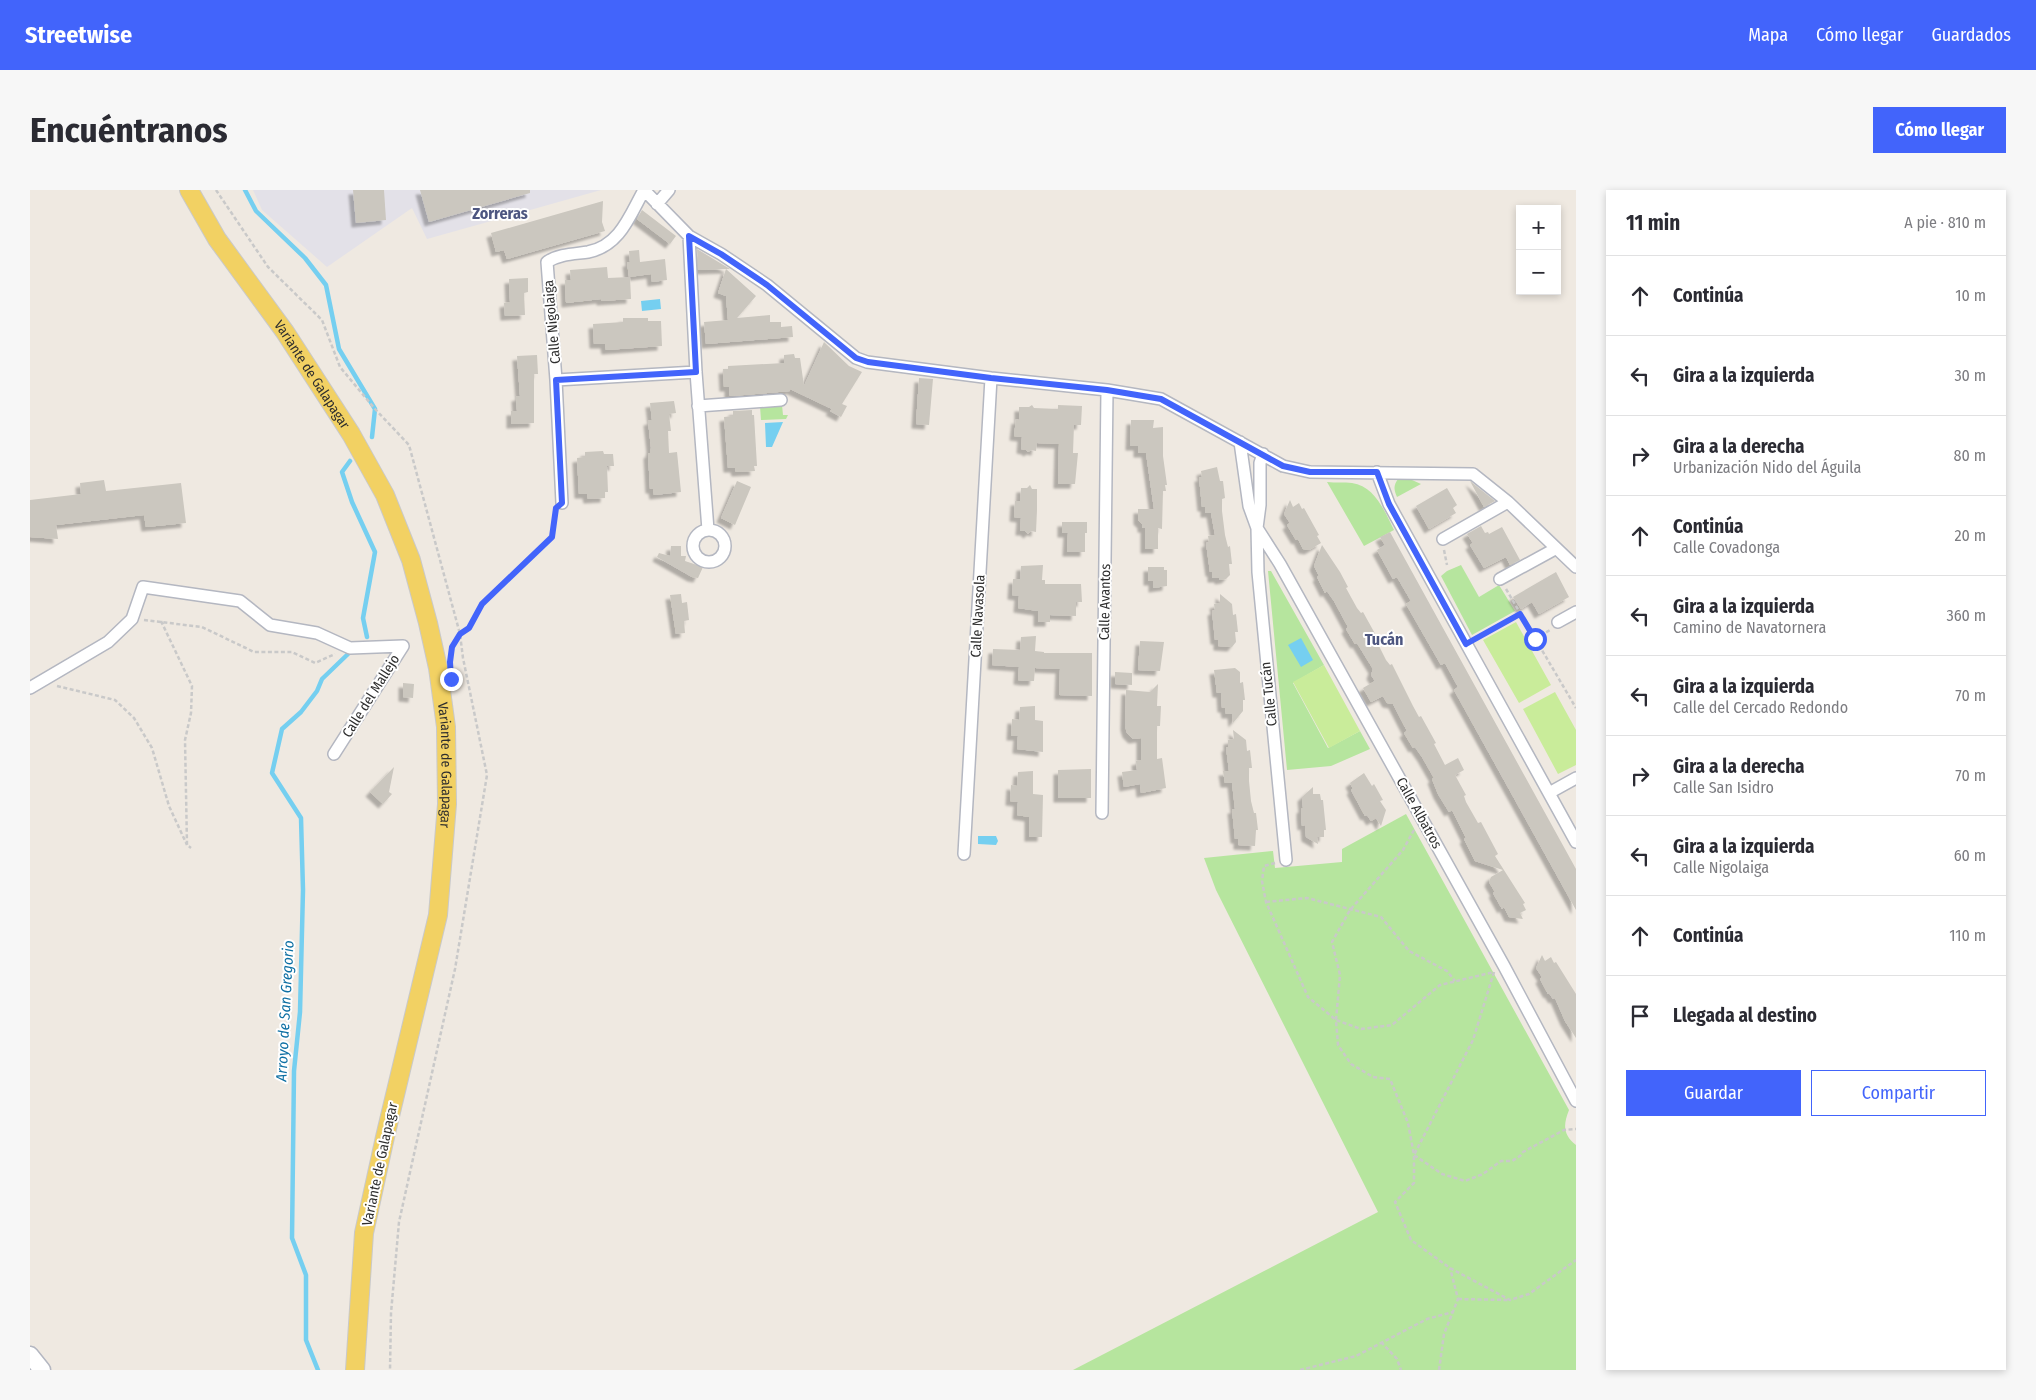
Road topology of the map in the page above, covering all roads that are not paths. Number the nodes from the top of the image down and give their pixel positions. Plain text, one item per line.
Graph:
1 (189, 190) edge
2 (644, 190) edge
3 (669, 190) edge
4 (657, 204) junction
5 (689, 236) junction
6 (696, 372) junction
7 (991, 378) junction
8 (556, 380) junction
9 (1107, 390) junction
10 (781, 400) dead end
11 (698, 406) junction
12 (1240, 442) junction
13 (1263, 454) junction
14 (1377, 472) junction
15 (1508, 502) junction
16 (562, 503) road end
17 (1257, 528) junction
18 (708, 530) dead end
19 (1442, 539) dead end
20 (1555, 549) junction
21 (1576, 567) edge
22 (1500, 579) road end
23 (1576, 612) edge
24 (1558, 622) road end
25 (30, 688) edge
26 (334, 754) dead end
27 (1576, 778) edge
28 (1548, 793) junction
29 (1102, 813) dead end
30 (1576, 842) edge
31 (964, 854) dead end
32 (1286, 860) road end
33 (1576, 1101) edge
34 (30, 1355) edge
35 (42, 1370) edge
36 (355, 1370) edge

1 - 36 main road, Variante de Galapagar
2 - 4 street
2 - 8 street, Calle Nigolaiga
3 - 4 street
4 - 5 street
5 - 6 street
5 - 7 street
6 - 8 street
6 - 11 street
7 - 9 street
7 - 31 street, Calle Navasola
8 - 16 street, Calle Nigolaiga
9 - 12 street
9 - 29 street, Calle Avantos
10 - 11 street
11 - 18 street
12 - 13 street
12 - 17 street, Calle Tucán
13 - 14 street
13 - 17 street, Calle Tucán
14 - 15 street
14 - 28 street
15 - 19 street
15 - 20 street
17 - 32 street, Calle Tucán
17 - 33 street, Calle Albatros
20 - 21 street
20 - 22 street
23 - 24 street
25 - 26 street, Calle del Mallejo
27 - 28 street
28 - 30 street
34 - 35 main road

